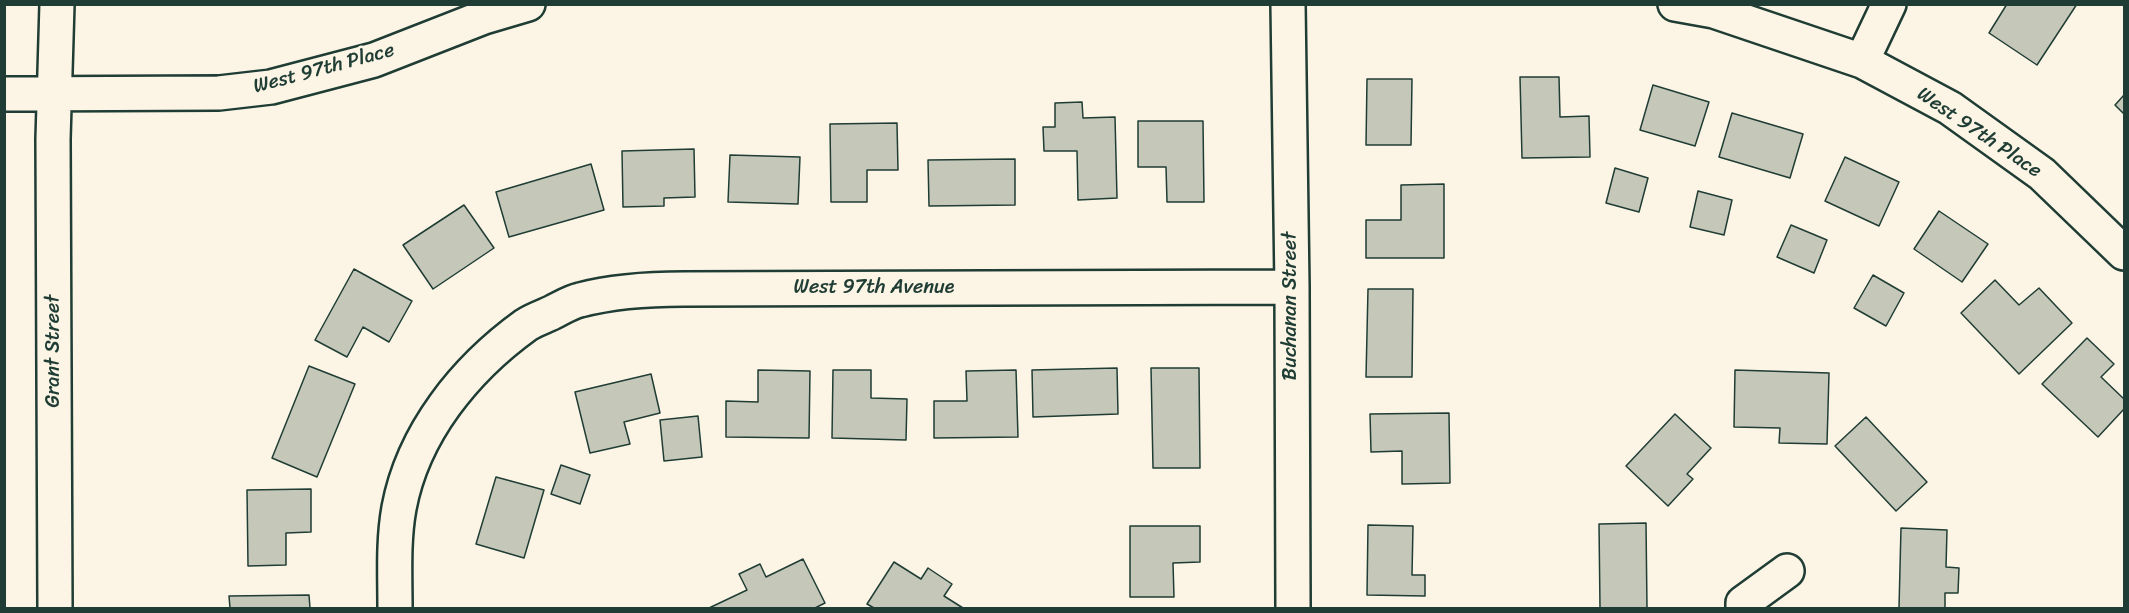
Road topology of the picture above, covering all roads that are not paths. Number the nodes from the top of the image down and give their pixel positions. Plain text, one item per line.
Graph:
1 (57, 4) edge
2 (528, 4) edge
3 (1288, 4) edge
4 (1675, 4) edge
5 (1889, 4) edge
6 (1862, 61) junction
7 (4, 94) edge
8 (53, 94) junction
9 (2124, 253) edge
10 (1292, 287) junction
11 (1787, 571) dead end
12 (55, 609) edge
13 (395, 609) edge
14 (1293, 609) edge
15 (1743, 609) edge

1 - 8 street, Grant Street
2 - 8 street, West 97th Place
3 - 10 street, Buchanan Street
4 - 6 street, West 97th Place
5 - 6 street
6 - 9 street, West 97th Place
7 - 8 street, West 97th Place
8 - 12 street, Grant Street
10 - 13 street, West 97th Avenue
10 - 14 street, Buchanan Street
11 - 15 street

